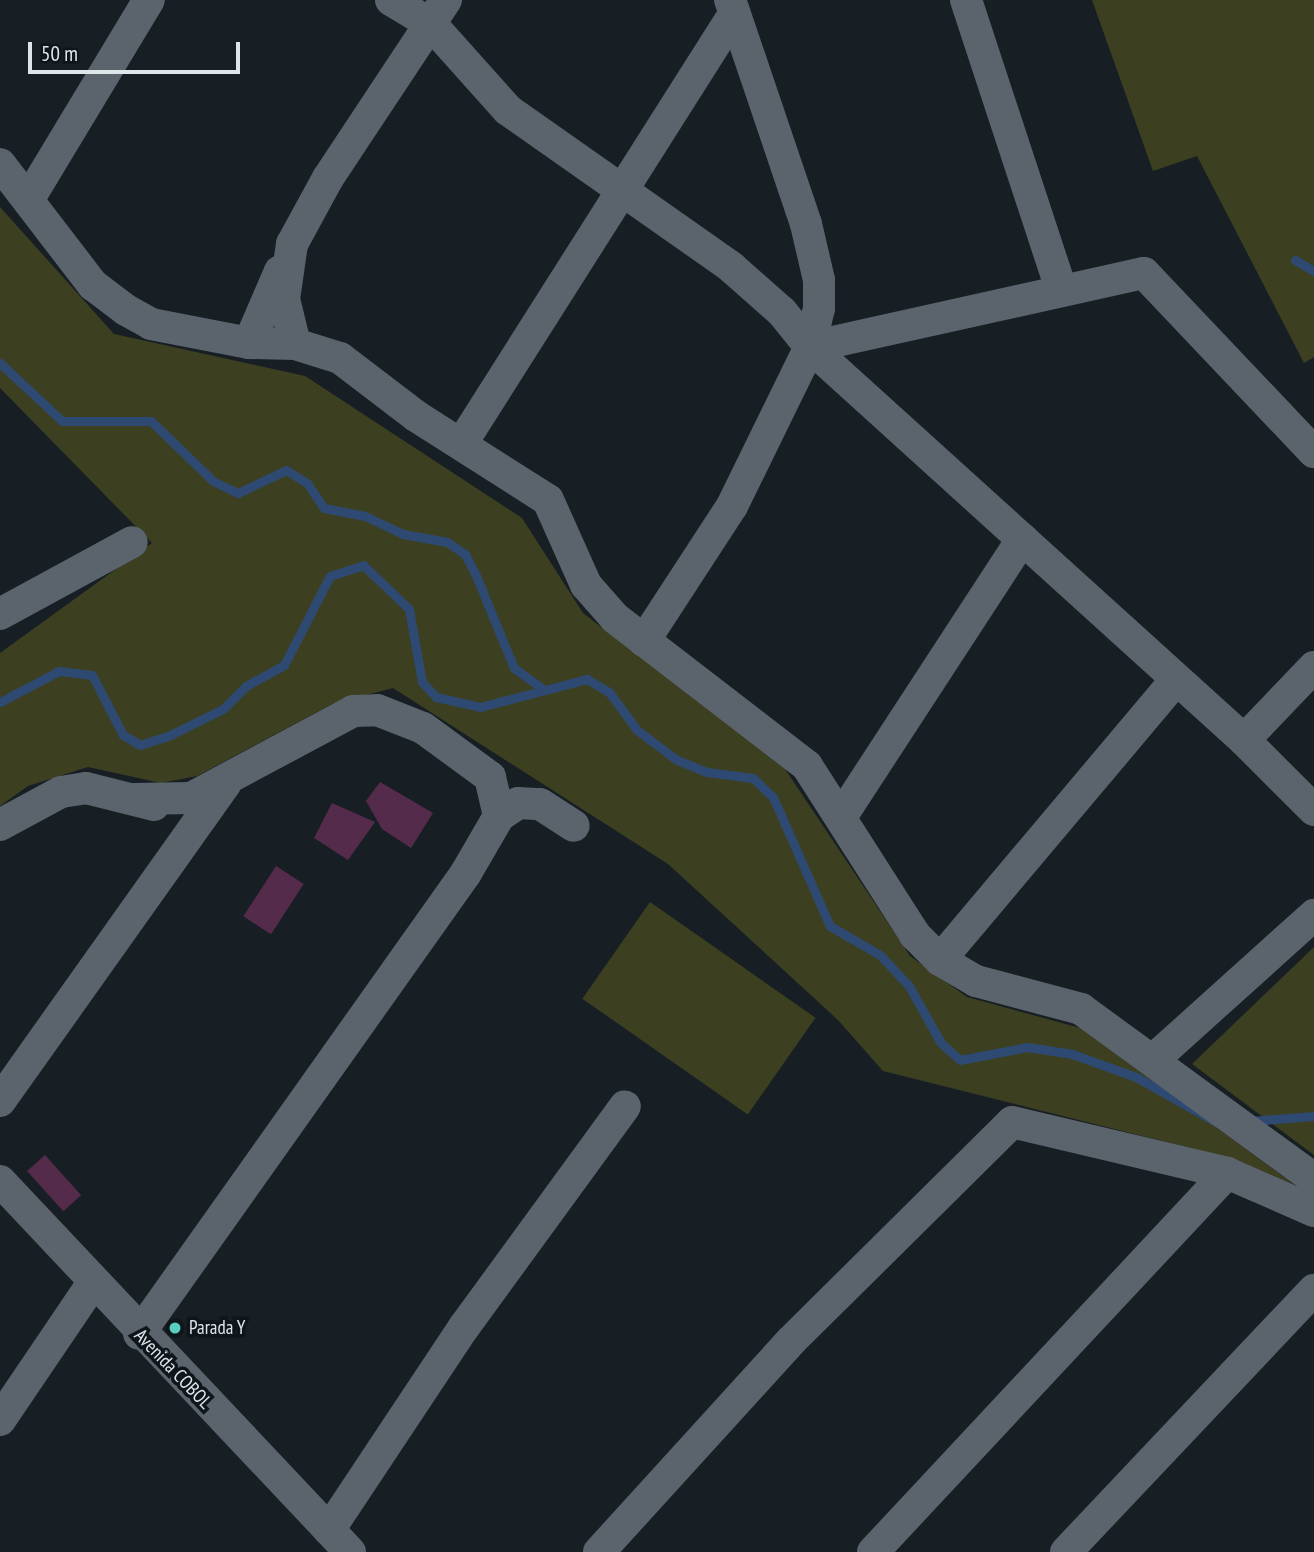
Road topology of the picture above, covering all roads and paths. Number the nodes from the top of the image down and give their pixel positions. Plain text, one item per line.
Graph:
1 (149, 0) edge
2 (391, 0) edge
3 (966, 0) edge
4 (732, 7) edge
5 (438, 12) edge
6 (0, 164) edge
7 (625, 190) junction
8 (30, 197) junction
9 (292, 244) junction
10 (1061, 289) junction
11 (249, 343) junction
12 (295, 344) junction
13 (810, 347) junction
14 (462, 443) junction
15 (1314, 452) edge
16 (1023, 539) junction
17 (132, 542) dead end
18 (0, 614) edge
19 (644, 640) junction
20 (1314, 667) edge
21 (1175, 681) junction
22 (1244, 740) junction
23 (228, 781) junction
24 (135, 799) junction
25 (1314, 810) edge
26 (499, 816) junction
27 (841, 817) junction
28 (199, 821) junction
29 (0, 825) edge
30 (574, 826) dead end
31 (1314, 915) edge
32 (940, 960) junction
33 (1153, 1060) junction
34 (0, 1101) edge
35 (625, 1107) dead end
36 (1227, 1173) junction
37 (1314, 1179) edge
38 (0, 1181) edge
39 (1314, 1211) edge
40 (92, 1284) junction
41 (1314, 1290) edge
42 (139, 1334) junction
43 (0, 1420) edge
44 (340, 1541) edge
45 (599, 1552) edge
46 (873, 1552) edge
47 (1066, 1552) edge

1 - 8 street
2 - 5 street
3 - 10 street
4 - 7 street
4 - 13 street
5 - 7 street
5 - 9 street
6 - 8 street
7 - 13 street
7 - 14 street
8 - 11 street
9 - 11 street
9 - 12 street
10 - 13 street
10 - 15 street
11 - 12 street
12 - 14 street
13 - 16 street
13 - 19 street
14 - 19 street
16 - 21 street
16 - 27 street
17 - 18 street
19 - 27 street
20 - 22 street
21 - 22 street
21 - 32 street
22 - 25 street
23 - 24 street
23 - 26 street
23 - 28 street
24 - 28 street
24 - 29 street
26 - 30 street
26 - 42 street
27 - 32 street
28 - 34 street
31 - 33 street
32 - 33 street
33 - 37 street
35 - 44 street
36 - 39 street
36 - 45 street
36 - 46 street
38 - 40 street, Avenida COBOL
40 - 42 street, Avenida COBOL
40 - 43 street
41 - 47 street
42 - 44 street, Avenida COBOL

